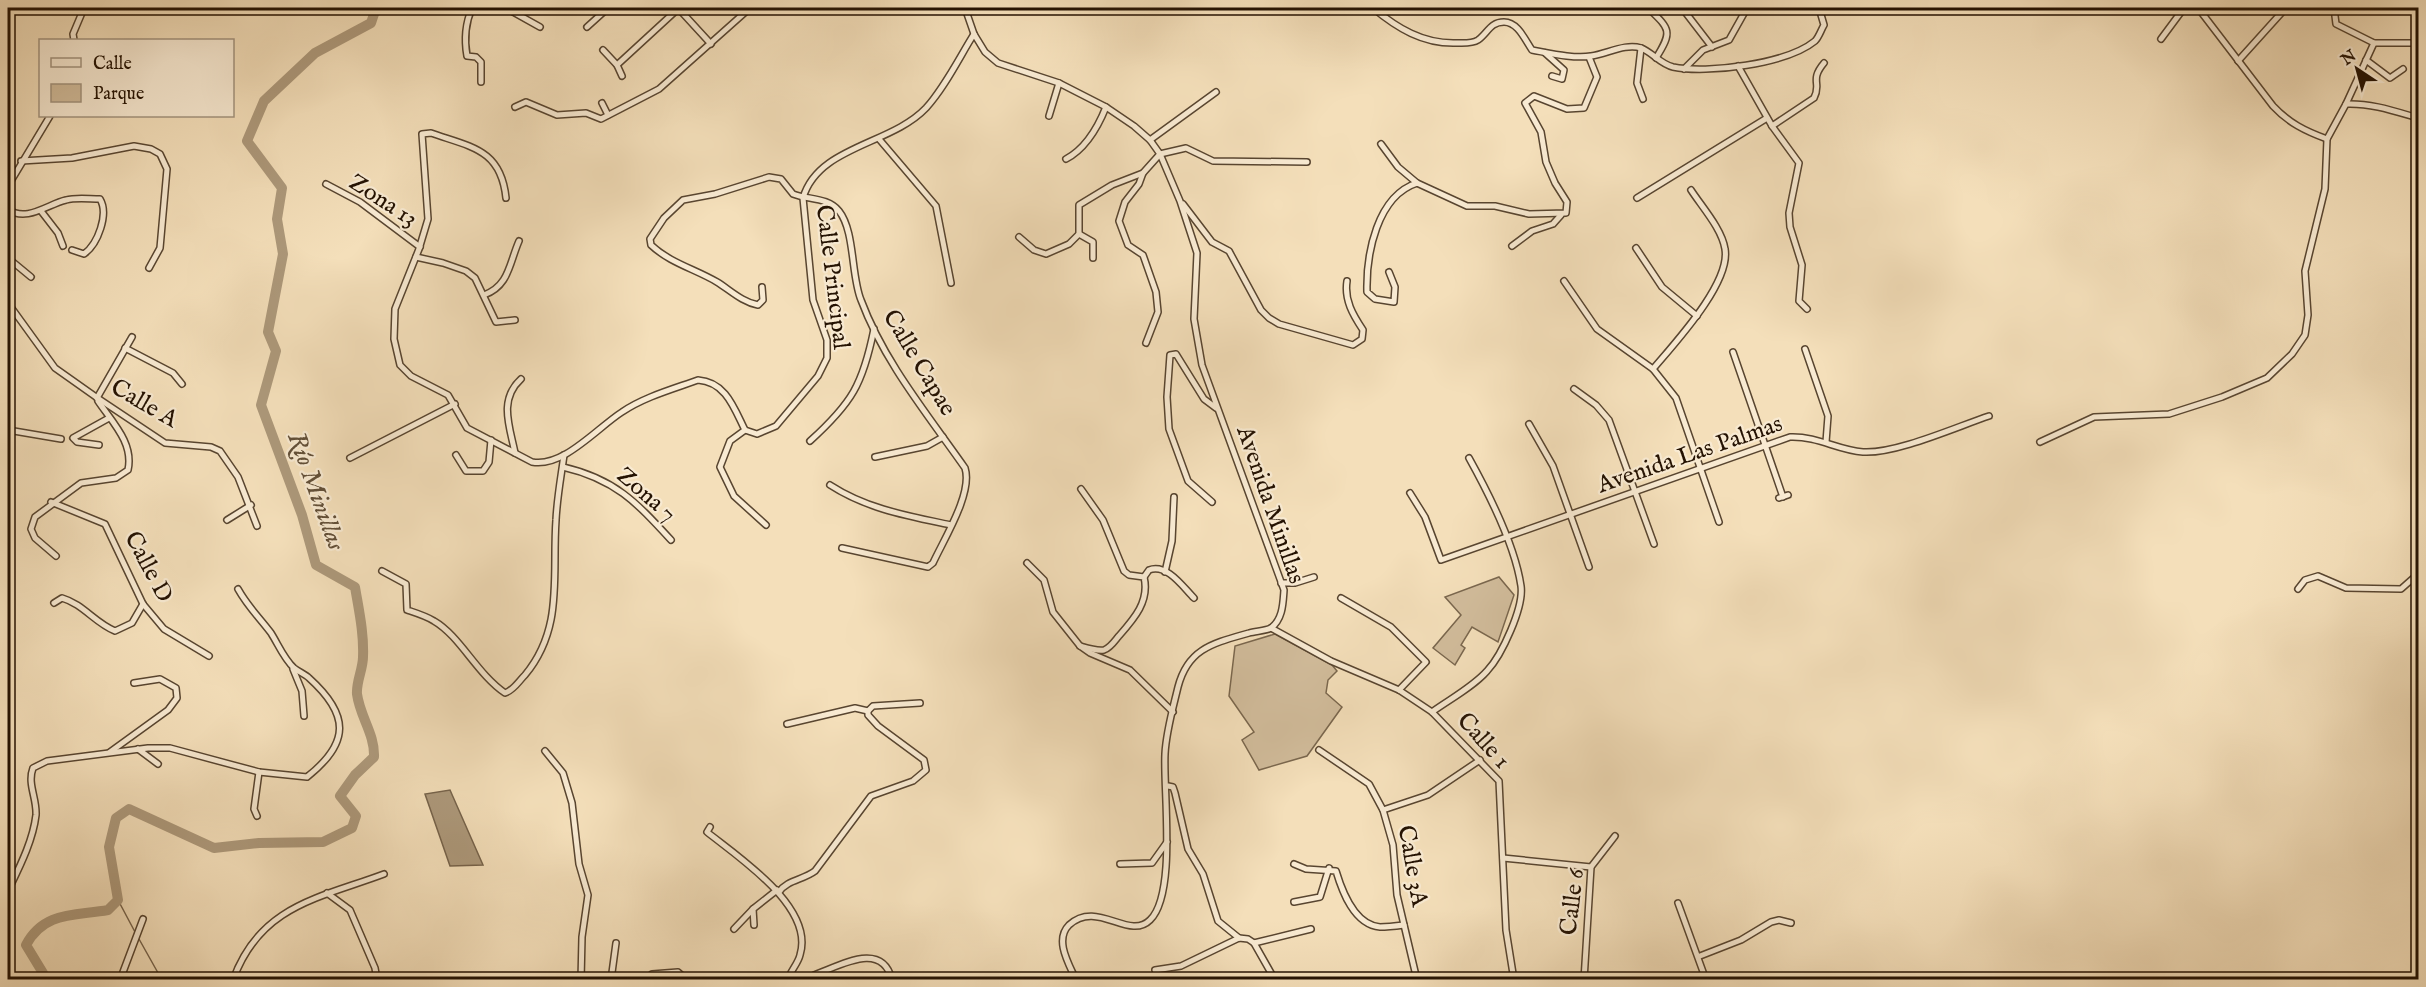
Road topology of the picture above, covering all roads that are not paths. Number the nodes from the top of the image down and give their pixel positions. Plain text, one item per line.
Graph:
1 (84, 8) edge
2 (472, 8) edge
3 (506, 8) edge
4 (608, 8) edge
5 (678, 8) edge
6 (750, 8) edge
7 (965, 8) edge
8 (1373, 8) edge
9 (1648, 8) edge
10 (1747, 8) edge
11 (1819, 8) edge
12 (2184, 8) edge
13 (2198, 8) edge
14 (2334, 8) edge
15 (1682, 9) edge
16 (2284, 10) dead end
17 (540, 27) dead end
18 (587, 27) dead end
19 (974, 34) junction
20 (74, 39) edge
21 (2161, 39) dead end
22 (2374, 43) junction
23 (2418, 43) edge
24 (711, 44) junction
25 (1712, 47) junction
26 (1641, 48) junction
27 (603, 50) dead end
28 (1543, 52) junction
29 (1590, 57) junction
30 (1656, 58) junction
31 (2366, 60) junction
32 (2238, 61) junction
33 (1824, 63) dead end
34 (616, 65) junction
35 (1738, 66) junction
36 (1684, 69) junction
37 (2403, 69) dead end
38 (622, 76) dead end
39 (1552, 76) dead end
40 (481, 82) dead end
41 (1059, 83) junction
42 (1216, 92) dead end
43 (1643, 99) dead end
44 (602, 103) dead end
45 (2346, 104) junction
46 (515, 107) dead end
47 (1106, 107) junction
48 (608, 116) junction
49 (1048, 116) dead end
50 (49, 117) edge
51 (1767, 118) junction
52 (2418, 118) edge
53 (1772, 126) junction
54 (879, 139) junction
55 (2327, 139) junction
56 (1150, 140) junction
57 (1381, 144) dead end
58 (1160, 154) junction
59 (1066, 159) dead end
60 (21, 161) junction
61 (1307, 162) dead end
62 (1143, 173) junction
63 (8, 183) edge
64 (1418, 183) junction
65 (326, 184) dead end
66 (1690, 190) dead end
67 (506, 198) dead end
68 (803, 198) junction
69 (1638, 198) dead end
70 (1180, 201) junction
71 (8, 209) edge
72 (41, 211) junction
73 (1561, 215) junction
74 (1079, 234) junction
75 (1019, 237) dead end
76 (519, 241) dead end
77 (63, 246) dead end
78 (1512, 246) dead end
79 (420, 247) junction
80 (72, 249) dead end
81 (1636, 249) dead end
82 (416, 257) junction
83 (8, 258) edge
84 (1093, 258) dead end
85 (149, 268) dead end
86 (1389, 272) dead end
87 (31, 277) dead end
88 (1347, 281) dead end
89 (1564, 281) dead end
90 (951, 283) dead end
91 (762, 287) dead end
92 (484, 296) junction
93 (8, 303) edge
94 (1807, 309) dead end
95 (1697, 316) junction
96 (515, 320) dead end
97 (874, 329) junction
98 (132, 337) dead end
99 (1146, 343) dead end
100 (125, 348) junction
101 (1805, 349) dead end
102 (1733, 352) dead end
103 (1653, 369) junction
104 (521, 379) dead end
105 (182, 384) dead end
106 (1574, 389) dead end
107 (96, 398) junction
108 (455, 404) junction
109 (1218, 409) junction
110 (1989, 416) dead end
111 (109, 418) junction
112 (1529, 424) dead end
113 (8, 430) edge
114 (745, 430) junction
115 (944, 437) junction
116 (61, 439) dead end
117 (491, 440) junction
118 (810, 441) dead end
119 (1826, 442) junction
120 (2040, 442) dead end
121 (99, 445) dead end
122 (1766, 446) junction
123 (515, 453) junction
124 (456, 455) dead end
125 (564, 456) junction
126 (875, 457) dead end
127 (350, 458) dead end
128 (1469, 458) dead end
129 (563, 467) junction
130 (1701, 469) junction
131 (830, 485) dead end
132 (1082, 489) dead end
133 (1636, 492) junction
134 (1410, 493) dead end
135 (1174, 497) dead end
136 (1783, 497) dead end
137 (51, 502) junction
138 (1212, 502) dead end
139 (251, 505) junction
140 (1570, 515) junction
141 (227, 520) dead end
142 (1719, 522) dead end
143 (766, 525) dead end
144 (951, 525) junction
145 (257, 526) dead end
146 (1506, 537) junction
147 (672, 540) dead end
148 (1654, 544) dead end
149 (842, 548) dead end
150 (56, 556) dead end
151 (1027, 563) dead end
152 (1589, 567) dead end
153 (382, 571) dead end
154 (1165, 572) junction
155 (2418, 574) edge
156 (1314, 577) dead end
157 (1144, 578) junction
158 (1281, 583) junction
159 (238, 589) dead end
160 (2298, 589) dead end
161 (1194, 598) dead end
162 (1341, 598) dead end
163 (54, 603) dead end
164 (143, 604) junction
165 (1271, 628) junction
166 (1080, 646) junction
167 (209, 656) dead end
168 (293, 667) junction
169 (134, 682) dead end
170 (1399, 690) junction
171 (920, 703) dead end
172 (868, 711) junction
173 (1173, 712) junction
174 (1432, 712) junction
175 (304, 716) dead end
176 (787, 724) dead end
177 (138, 749) junction
178 (1319, 750) dead end
179 (546, 751) dead end
180 (109, 753) junction
181 (1480, 760) junction
182 (158, 764) dead end
183 (259, 772) junction
184 (1167, 786) junction
185 (1383, 810) junction
186 (257, 816) dead end
187 (710, 827) dead end
188 (1615, 836) dead end
189 (1168, 840) junction
190 (1503, 858) junction
191 (1120, 864) dead end
192 (1294, 864) dead end
193 (1591, 867) junction
194 (1329, 868) junction
195 (384, 874) dead end
196 (8, 891) edge
197 (778, 891) junction
198 (327, 892) junction
199 (1294, 902) dead end
200 (1678, 903) dead end
201 (753, 909) junction
202 (143, 919) dead end
203 (1791, 923) dead end
204 (754, 925) dead end
205 (1404, 925) junction
206 (734, 929) dead end
207 (1311, 929) dead end
208 (1239, 938) junction
209 (616, 943) dead end
210 (1254, 943) junction
211 (1700, 956) junction
212 (1155, 970) dead end
213 (652, 974) dead end
214 (1228, 979) edge
215 (120, 980) edge
216 (233, 980) edge
217 (377, 980) edge
218 (581, 980) edge
219 (611, 980) edge
220 (687, 980) edge
221 (788, 980) edge
222 (809, 980) edge
223 (892, 980) edge
224 (1076, 980) edge
225 (1256, 980) edge
226 (1275, 980) edge
227 (1418, 980) edge
228 (1515, 980) edge
229 (1584, 980) edge
230 (1706, 980) edge

1 - 20 street
2 - 40 street
3 - 17 street
4 - 18 street
5 - 24 street
5 - 34 street
6 - 24 street
7 - 19 street, Avenida Minillas
8 - 28 street
9 - 30 street
10 - 25 street
11 - 35 street
12 - 21 street
13 - 32 street
14 - 22 street
15 - 25 street
16 - 32 street
19 - 41 street, Avenida Minillas
19 - 54 street, Calle Principal
22 - 23 street
22 - 31 street
24 - 48 street
25 - 36 street
26 - 29 street
26 - 30 street
26 - 43 street
27 - 34 street
28 - 29 street
28 - 39 street
29 - 73 street
30 - 36 street
31 - 37 street
31 - 45 street
32 - 55 street
33 - 53 street
34 - 38 street
35 - 36 street
35 - 51 street
41 - 47 street, Avenida Minillas
41 - 49 street
42 - 56 street
44 - 48 street
45 - 52 street
45 - 55 street
46 - 48 street
47 - 56 street, Avenida Minillas
47 - 59 street
50 - 60 street
51 - 53 street
51 - 69 street
53 - 94 street
54 - 68 street, Calle Principal
54 - 90 street
55 - 120 street
56 - 58 street, Avenida Minillas
57 - 64 street
58 - 61 street
58 - 62 street
58 - 70 street, Avenida Minillas
60 - 63 street
60 - 85 street
62 - 74 street
62 - 99 street
64 - 73 street
64 - 86 street
65 - 79 street, Zona 13
66 - 95 street
67 - 79 street
68 - 91 street
68 - 97 street, Calle Capae
68 - 114 street, Calle Principal
70 - 88 street
70 - 109 street, Avenida Minillas
71 - 72 street
72 - 77 street
72 - 80 street
73 - 78 street
74 - 75 street
74 - 84 street
76 - 92 street
79 - 82 street
81 - 95 street
82 - 92 street
82 - 108 street
83 - 87 street
89 - 103 street
92 - 96 street
93 - 107 street, Calle A
95 - 103 street
97 - 115 street, Calle Capae
97 - 118 street
98 - 100 street
100 - 105 street
100 - 107 street
101 - 119 street
102 - 122 street
103 - 130 street
104 - 123 street
106 - 133 street
107 - 111 street
107 - 139 street, Calle A
108 - 117 street
108 - 127 street
109 - 138 street
109 - 158 street, Avenida Minillas
110 - 119 street, Avenida Las Palmas
111 - 121 street
111 - 137 street
112 - 140 street
113 - 116 street
114 - 125 street
114 - 143 street
115 - 126 street
115 - 144 street, Calle Capae
117 - 123 street
117 - 124 street
119 - 122 street, Avenida Las Palmas
122 - 130 street, Avenida Las Palmas
122 - 136 street
123 - 125 street
125 - 129 street
128 - 146 street
129 - 147 street, Zona 7
129 - 153 street
130 - 133 street, Avenida Las Palmas
130 - 142 street
131 - 144 street
132 - 157 street
133 - 140 street, Avenida Las Palmas
133 - 148 street
134 - 146 street, Avenida Las Palmas
135 - 154 street
137 - 150 street
137 - 164 street, Calle D
139 - 141 street
139 - 145 street, Calle A
140 - 146 street, Avenida Las Palmas
140 - 152 street
144 - 149 street, Calle Capae
146 - 174 street
151 - 166 street
154 - 157 street
154 - 161 street
155 - 160 street
156 - 158 street
157 - 166 street
158 - 165 street, Avenida Minillas
159 - 168 street
162 - 170 street
163 - 164 street
164 - 167 street, Calle D
165 - 170 street, Calle 1
165 - 173 street
166 - 173 street
168 - 175 street
168 - 183 street
169 - 180 street
170 - 174 street, Calle 1
171 - 172 street
172 - 176 street
172 - 197 street
173 - 184 street
174 - 181 street, Calle 1
177 - 180 street
177 - 182 street
177 - 183 street
178 - 185 street, Calle 3A
179 - 218 street
180 - 196 street
181 - 185 street
181 - 190 street, Calle 1
183 - 186 street
184 - 189 street
184 - 208 street
185 - 205 street, Calle 3A
187 - 197 street
188 - 193 street, Calle 6
189 - 191 street
189 - 224 street
190 - 193 street
190 - 228 street, Calle 1
192 - 194 street
193 - 229 street, Calle 6
194 - 199 street
194 - 205 street
195 - 198 street
197 - 201 street
197 - 221 street
198 - 216 street
198 - 217 street
200 - 211 street
201 - 204 street
201 - 206 street
202 - 215 street
203 - 211 street
205 - 227 street, Calle 3A
207 - 210 street
208 - 210 street
208 - 212 street
209 - 219 street
210 - 226 street
211 - 230 street
213 - 220 street
214 - 225 street
222 - 223 street

